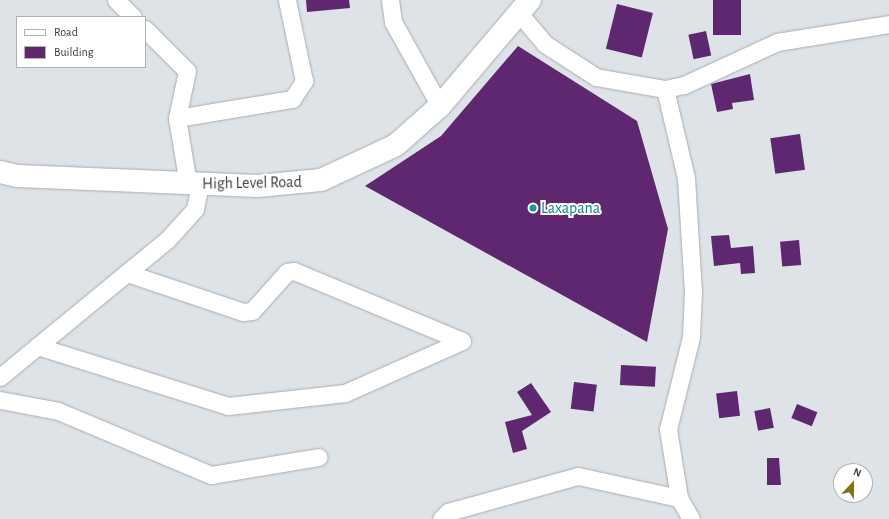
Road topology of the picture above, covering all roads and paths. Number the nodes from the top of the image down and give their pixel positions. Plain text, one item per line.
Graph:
1 (116, 0) edge
2 (287, 0) edge
3 (390, 0) edge
4 (524, 6) edge
5 (132, 16) edge
6 (889, 24) edge
7 (146, 30) edge
8 (665, 89) junction
9 (440, 106) junction
10 (177, 118) junction
11 (0, 172) edge
12 (194, 184) junction
13 (126, 273) junction
14 (37, 346) junction
15 (0, 377) edge
16 (0, 400) edge
17 (318, 457) dead end
18 (679, 498) junction
19 (441, 519) edge
20 (691, 519) edge

1 - 5 street
2 - 10 street
3 - 9 street
4 - 8 street
4 - 9 highway, High Level Road
6 - 8 street
7 - 10 street
8 - 18 street
9 - 12 highway, High Level Road
10 - 12 street
11 - 12 highway, High Level Road
12 - 13 street
13 - 14 street
13 - 14 street
14 - 15 street
16 - 17 street
18 - 19 street
18 - 20 street

